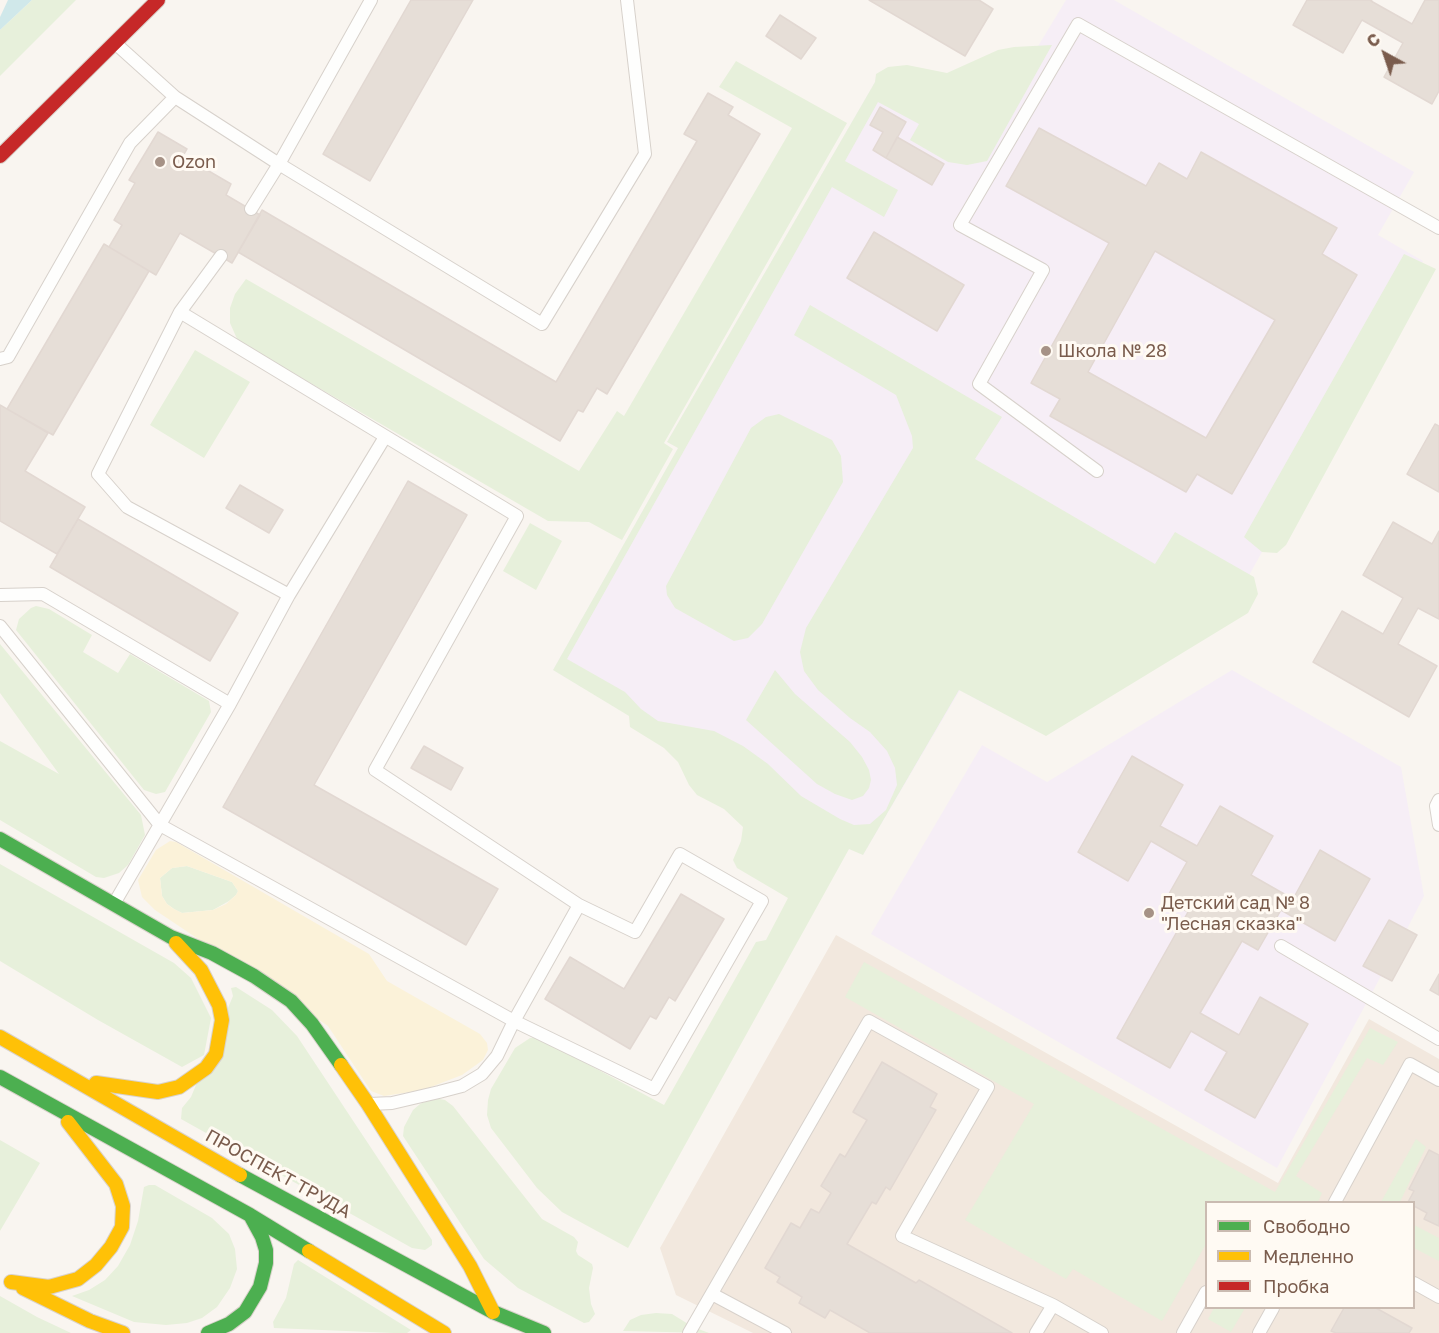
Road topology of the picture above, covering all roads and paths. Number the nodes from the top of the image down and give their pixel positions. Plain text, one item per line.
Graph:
1 (158, 0) edge
2 (372, 0) edge
3 (627, 0) edge
4 (114, 42) junction
5 (175, 97) junction
6 (0, 156) edge
7 (279, 164) junction
8 (251, 209) dead end
9 (1439, 228) edge
10 (221, 256) dead end
11 (180, 312) junction
12 (0, 359) edge
13 (385, 437) junction
14 (1097, 471) dead end
15 (0, 595) edge
16 (289, 595) junction
17 (0, 626) edge
18 (230, 704) junction
19 (1439, 800) edge
20 (160, 825) junction
21 (1439, 825) edge
22 (0, 838) edge
23 (115, 903) junction
24 (579, 905) junction
25 (171, 937) junction
26 (1281, 946) dead end
27 (514, 1022) junction
28 (0, 1036) edge
29 (1439, 1039) edge
30 (0, 1077) edge
31 (76, 1080) junction
32 (1439, 1080) edge
33 (368, 1104) junction
34 (59, 1110) junction
35 (1336, 1201) edge
36 (250, 1215) junction
37 (6, 1279) edge
38 (1415, 1284) edge
39 (712, 1294) junction
40 (1205, 1294) edge
41 (1439, 1297) edge
42 (1053, 1305) junction
43 (1272, 1309) edge
44 (490, 1318) junction
45 (123, 1333) edge
46 (208, 1333) edge
47 (444, 1333) edge
48 (544, 1333) edge
49 (689, 1333) edge
50 (784, 1333) edge
51 (1036, 1333) edge
52 (1102, 1333) edge
53 (1183, 1333) edge
54 (1259, 1333) edge

1 - 4 main road
2 - 7 lane
3 - 7 lane
4 - 5 lane
4 - 6 main road
5 - 7 lane
5 - 12 lane
7 - 8 lane
9 - 14 lane
10 - 11 lane
11 - 13 lane
11 - 16 lane
13 - 16 lane
13 - 24 lane
15 - 18 lane
16 - 18 lane
17 - 20 lane
18 - 20 lane
19 - 21 lane
20 - 23 lane
20 - 27 lane
22 - 23 main road
23 - 25 main road
24 - 27 lane
24 - 27 lane
25 - 31 main road
25 - 33 main road
26 - 29 lane
27 - 33 lane
28 - 31 main road, ПРОСПЕКТ ТРУДА
30 - 34 main road
31 - 44 main road, ПРОСПЕКТ ТРУДА
32 - 35 lane
33 - 44 main road
34 - 36 main road
34 - 37 main road
36 - 46 main road
36 - 47 main road
37 - 45 main road
38 - 41 lane
39 - 42 lane
39 - 49 lane
39 - 50 lane
40 - 53 lane
42 - 51 lane
42 - 52 lane
43 - 54 lane
44 - 48 main road, ПРОСПЕКТ ТРУДА

